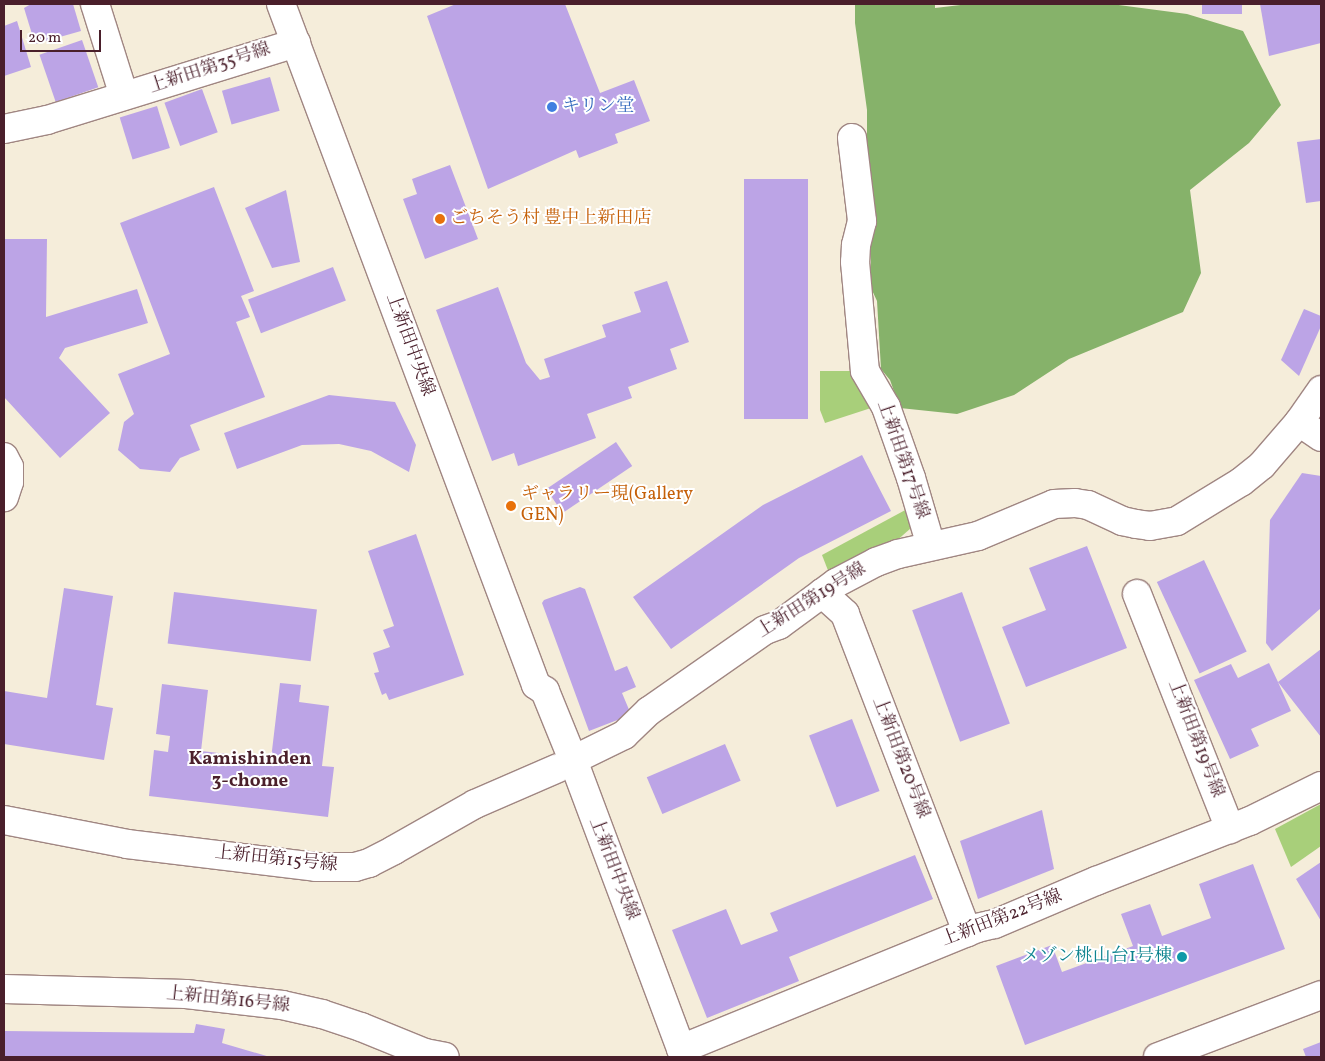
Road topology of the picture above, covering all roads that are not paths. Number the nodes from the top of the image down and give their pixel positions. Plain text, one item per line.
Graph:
1 (95, 4) edge
2 (282, 4) edge
3 (296, 43) junction
4 (124, 96) junction
5 (4, 129) edge
6 (852, 138) dead end
7 (1321, 390) edge
8 (1310, 430) edge
9 (4, 457) edge
10 (4, 497) edge
11 (931, 546) junction
12 (822, 593) junction
13 (1137, 594) dead end
14 (566, 764) junction
15 (1321, 786) edge
16 (4, 820) edge
17 (1230, 829) junction
18 (967, 932) junction
19 (4, 989) edge
20 (1321, 995) edge
21 (672, 1055) edge
22 (445, 1057) edge
23 (1158, 1057) edge

1 - 4 street
2 - 3 street, 上新田中央線
3 - 4 street, 上新田第35号線
3 - 14 street, 上新田中央線
4 - 5 street, 上新田第35号線
6 - 11 street, 上新田第17号線
7 - 8 street, 上新田第19号線
8 - 11 street, 上新田第19号線
9 - 10 street
11 - 12 street, 上新田第19号線
12 - 14 street, 上新田第19号線
12 - 18 street, 上新田第20号線
13 - 17 street, 上新田第19号線
14 - 16 street, 上新田第15号線
14 - 21 street, 上新田中央線
15 - 17 street, 上新田第22号線
17 - 18 street, 上新田第22号線
18 - 21 street, 上新田第22号線
19 - 22 street, 上新田第16号線
20 - 23 street

